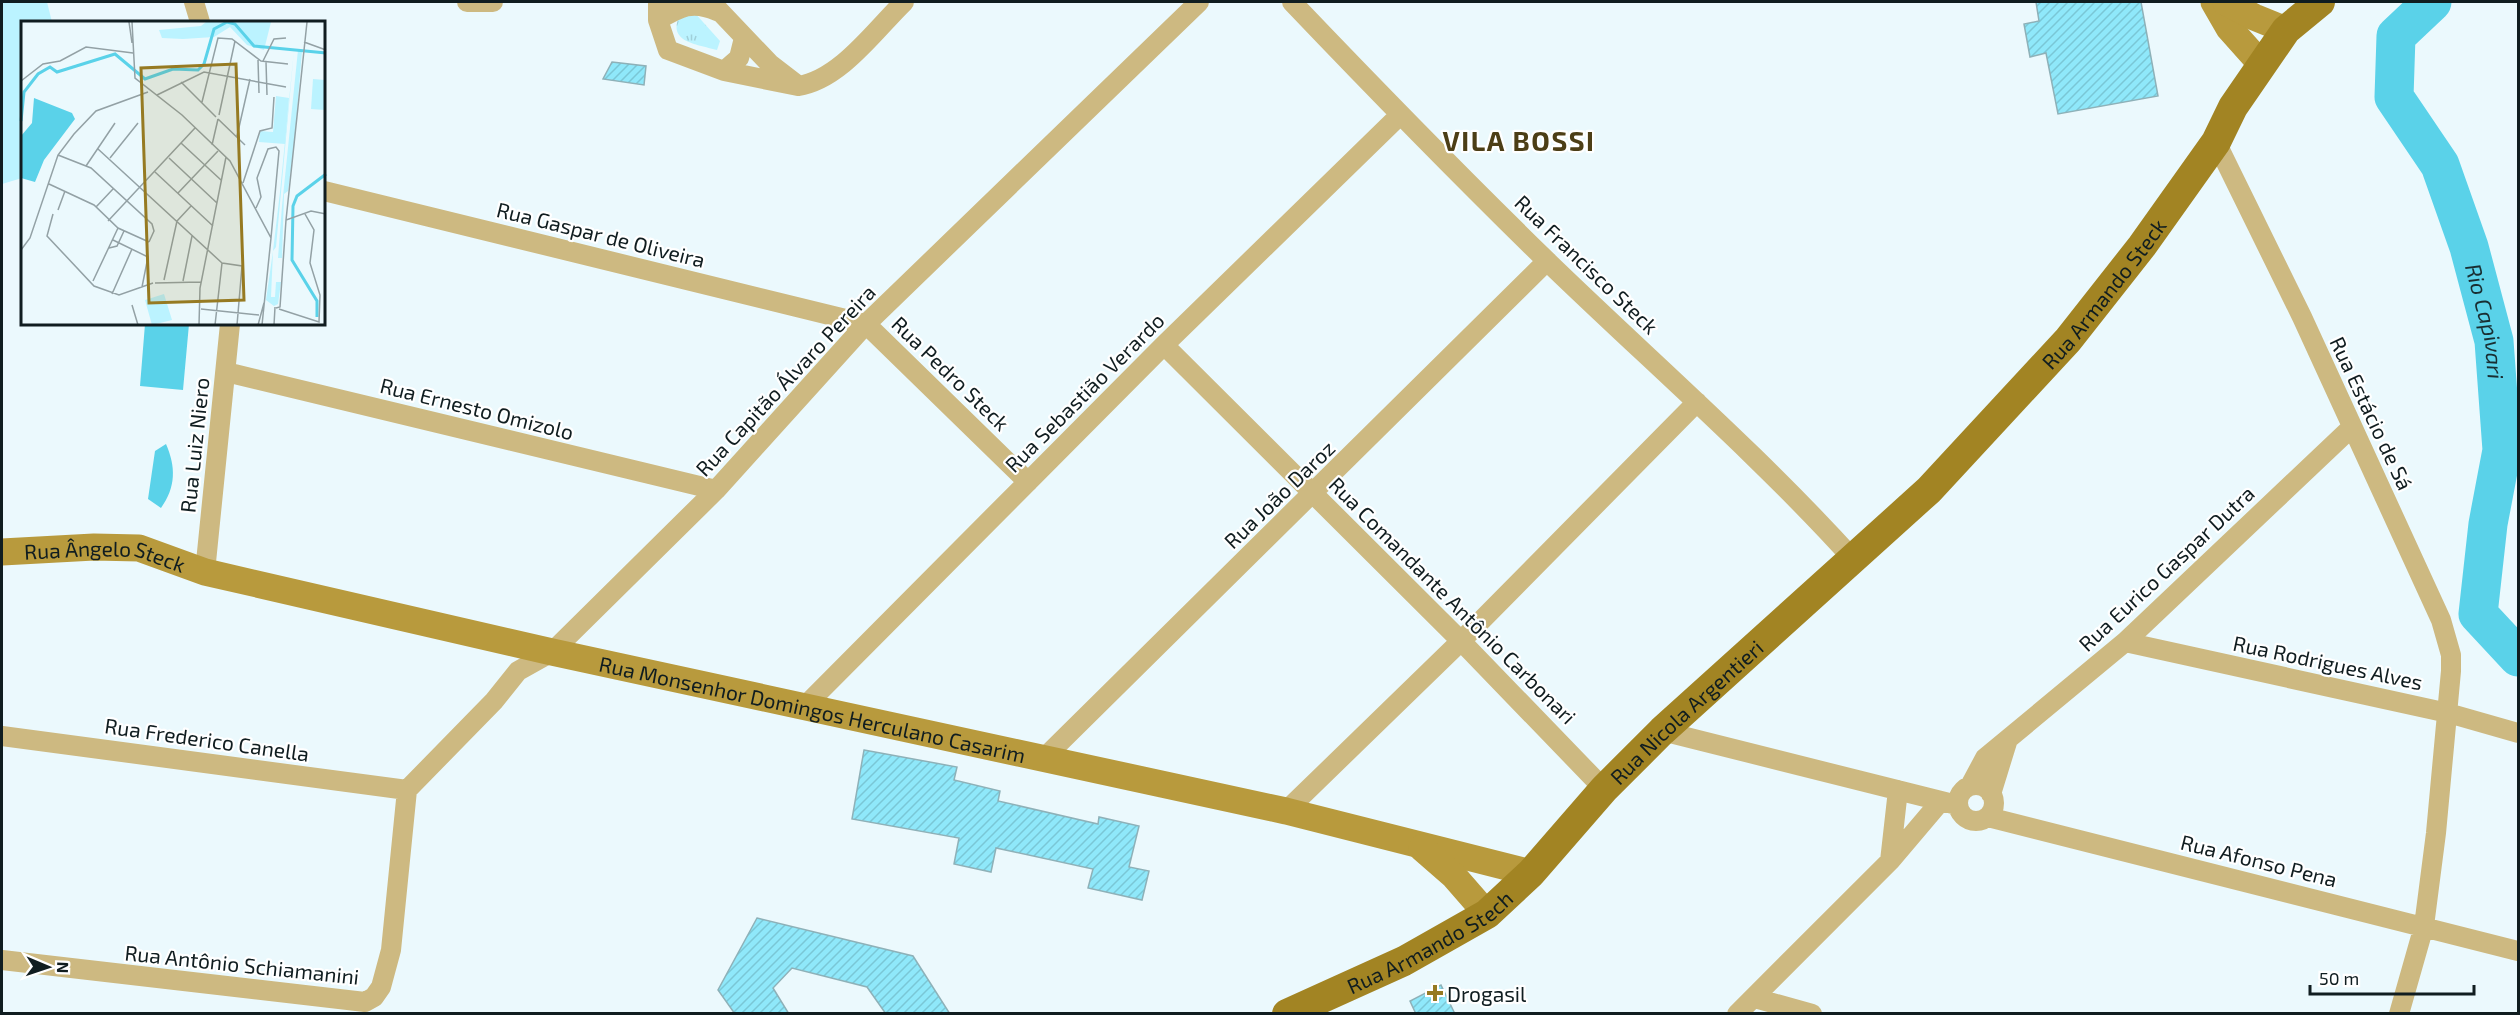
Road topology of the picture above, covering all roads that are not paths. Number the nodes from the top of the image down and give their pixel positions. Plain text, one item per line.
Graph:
1 (194, 2) edge
2 (467, 2) edge
3 (493, 2) edge
4 (904, 2) edge
5 (1199, 2) edge
6 (1292, 2) edge
7 (2214, 2) edge
8 (2226, 2) edge
9 (2320, 2) edge
10 (714, 6) edge
11 (658, 11) edge
12 (200, 21) edge
13 (2286, 30) junction
14 (744, 38) junction
15 (2262, 65) junction
16 (724, 71) junction
17 (798, 86) junction
18 (1400, 115) junction
19 (2216, 142) junction
20 (326, 190) edge
21 (1547, 261) junction
22 (866, 324) junction
23 (230, 326) edge
24 (1164, 345) junction
25 (226, 372) junction
26 (1697, 402) junction
27 (2352, 427) junction
28 (1028, 482) junction
29 (716, 490) junction
30 (1314, 494) junction
31 (2, 552) edge
32 (1852, 559) junction
33 (205, 572) junction
34 (1461, 640) junction
35 (2125, 642) junction
36 (552, 652) junction
37 (805, 706) junction
38 (2448, 713) junction
39 (1662, 731) junction
40 (2518, 733) edge
41 (2, 736) edge
42 (2008, 740) junction
43 (1043, 759) junction
44 (1970, 786) junction
45 (1604, 789) junction
46 (407, 790) junction
47 (1898, 790) junction
48 (1991, 794) junction
49 (1949, 804) junction
50 (1286, 811) junction
51 (1988, 817) junction
52 (1419, 846) junction
53 (1890, 861) junction
54 (1532, 873) junction
55 (1487, 914) junction
56 (2424, 926) junction
57 (2518, 951) edge
58 (2, 960) edge
59 (1755, 998) junction
60 (1287, 1014) edge
61 (1737, 1014) edge
62 (1812, 1014) edge
63 (2399, 1014) edge

1 - 12 street
2 - 3 street
4 - 17 street
5 - 22 street, Rua Capitão Álvaro Pereira
6 - 18 street, Rua Francisco Steck
7 - 15 main road
8 - 13 main road
9 - 13 main road, Rua Armando Steck
10 - 11 street
10 - 14 street
11 - 16 street
13 - 15 main road, Rua Armando Steck
14 - 16 street
14 - 17 street
15 - 19 main road, Rua Armando Steck
16 - 17 street
18 - 21 street, Rua Francisco Steck
18 - 24 street, Rua Sebastião Verardo
19 - 27 street, Rua Estácio de Sá
19 - 32 main road, Rua Armando Steck
20 - 22 street, Rua Gaspar de Oliveira
21 - 26 street, Rua Francisco Steck
21 - 30 street, Rua João Daroz
22 - 28 street, Rua Pedro Steck
22 - 29 street, Rua Capitão Álvaro Pereira
23 - 25 street, Rua Luiz Niero
24 - 28 street, Rua Sebastião Verardo
24 - 30 street, Rua Comandante Antônio Carbonari
25 - 29 street, Rua Ernesto Omizolo
25 - 33 street, Rua Luiz Niero
26 - 32 street, Rua Francisco Steck
26 - 34 street
27 - 35 street, Rua Eurico Gaspar Dutra
27 - 38 street, Rua Estácio de Sá
28 - 37 street, Rua Sebastião Verardo
29 - 36 street, Rua Capitão Álvaro Pereira
30 - 34 street, Rua Comandante Antônio Carbonari
30 - 43 street, Rua João Daroz
31 - 33 main road, Rua Ângelo Steck
32 - 39 main road, Rua Nicola Argentieri
33 - 36 main road, Rua Monsenhor Domingos Herculano Casarim
34 - 45 street, Rua Comandante Antônio Carbonari
34 - 50 street
35 - 38 street, Rua Rodrigues Alves
35 - 42 street, Rua Eurico Gaspar Dutra
36 - 37 main road, Rua Monsenhor Domingos Herculano Casarim
36 - 46 street, Rua Capitão Álvaro Pereira
37 - 43 main road, Rua Monsenhor Domingos Herculano Casarim
38 - 40 street, Rua Rodrigues Alves
38 - 56 street, Rua Estácio de Sá
39 - 45 main road, Rua Nicola Argentieri
39 - 47 street
41 - 46 street, Rua Frederico Canella
42 - 44 street, Rua Eurico Gaspar Dutra
42 - 48 street
43 - 50 main road, Rua Monsenhor Domingos Herculano Casarim
44 - 48 street
44 - 49 street
45 - 54 main road, Rua Nicola Argentieri
46 - 58 street, Rua Antônio Schiamanini
47 - 49 street
47 - 53 street
48 - 51 street
49 - 51 street
49 - 53 street
50 - 52 main road, Rua Monsenhor Domingos Herculano Casarim
51 - 56 street, Rua Afonso Pena
52 - 54 main road, Rua Monsenhor Domingos Herculano Casarim
52 - 55 main road, Rua Monsenhor Domingos Herculano Casarim
53 - 59 street
54 - 55 main road, Rua Armando Stech
55 - 60 main road, Rua Armando Stech
56 - 57 street, Rua Afonso Pena
56 - 63 street, Rua Estácio de Sá
59 - 61 street
59 - 62 street

